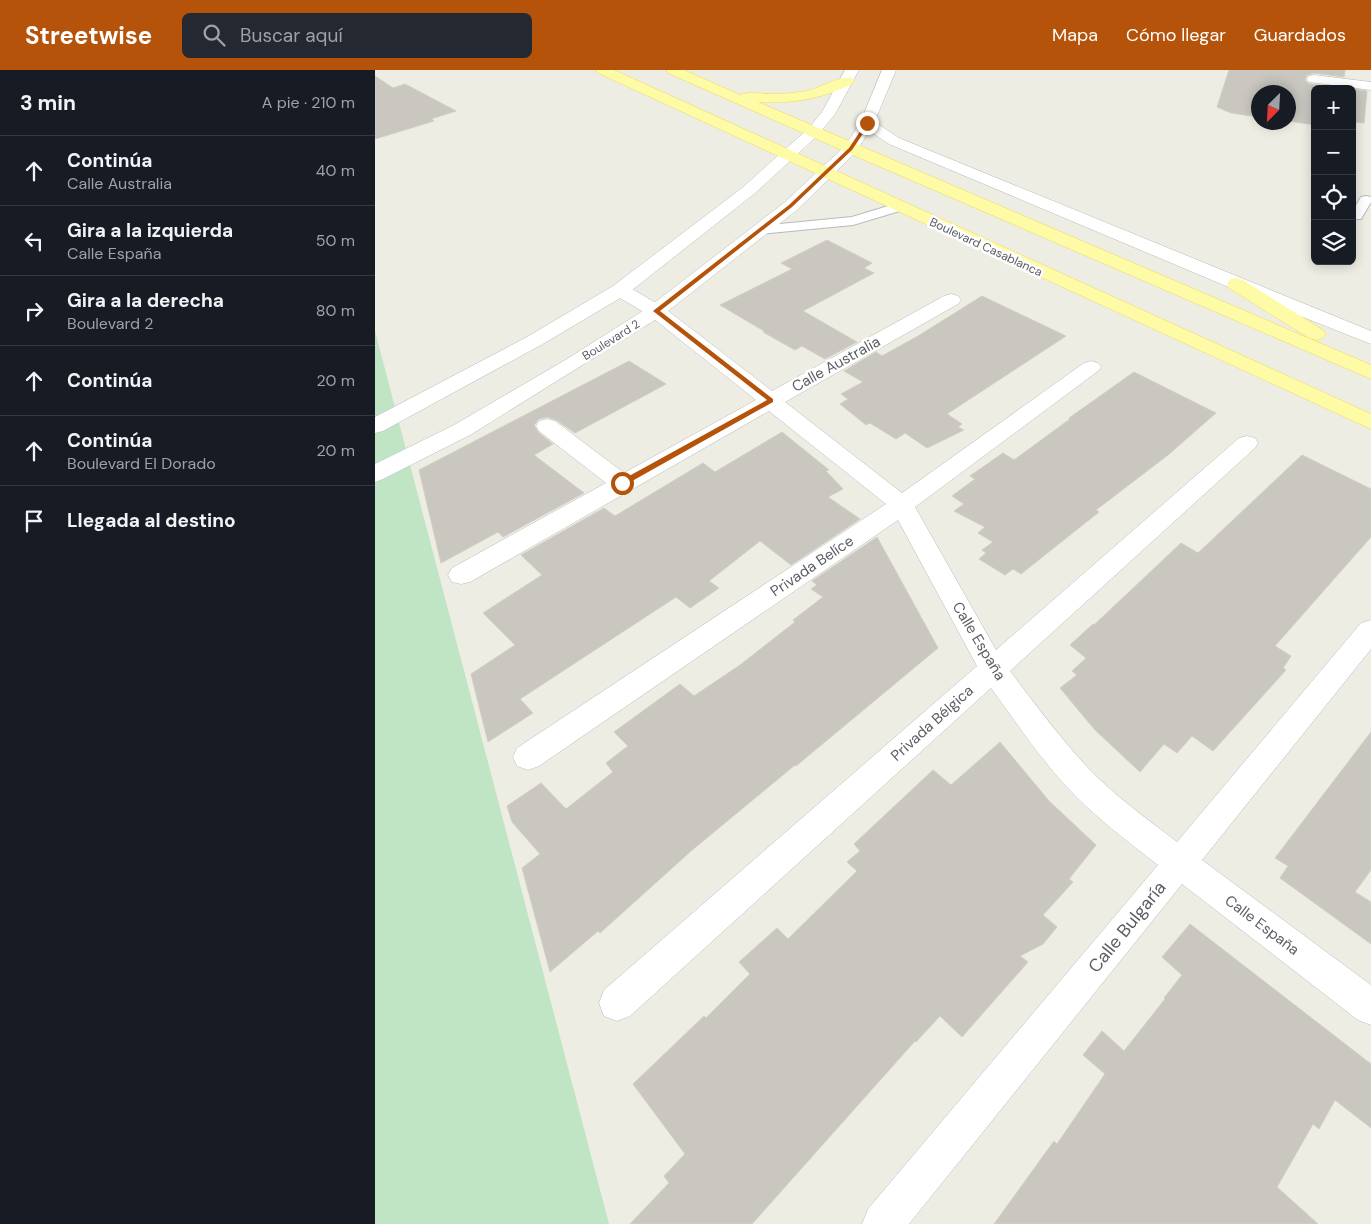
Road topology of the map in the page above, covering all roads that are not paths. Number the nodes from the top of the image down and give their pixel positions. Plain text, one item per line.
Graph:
1 (603, 70) edge
2 (673, 70) edge
3 (889, 70) edge
4 (849, 76) edge
5 (1313, 79) dead end
6 (1362, 80) edge
7 (719, 90) junction
8 (867, 123) junction
9 (813, 132) junction
10 (851, 149) junction
11 (787, 155) junction
12 (826, 174) junction
13 (1366, 200) dead end
14 (898, 207) junction
15 (1356, 216) dead end
16 (760, 230) junction
17 (1236, 284) junction
18 (621, 290) junction
19 (951, 300) dead end
20 (656, 311) junction
21 (1371, 338) edge
22 (1091, 367) dead end
23 (1371, 368) edge
24 (1371, 373) edge
25 (771, 401) junction
26 (1371, 422) edge
27 (375, 426) edge
28 (547, 426) dead end
29 (1247, 443) dead end
30 (375, 474) edge
31 (622, 483) junction
32 (903, 505) junction
33 (461, 575) dead end
34 (1371, 630) edge
35 (993, 670) junction
36 (527, 758) dead end
37 (1180, 863) junction
38 (617, 1004) dead end
39 (1371, 1007) edge
40 (883, 1224) edge

1 - 11 main road, Boulevard Casablanca
2 - 7 main road
3 - 8 street, Boulevard 2
4 - 7 main road
4 - 9 street
5 - 6 street
7 - 9 main road
8 - 10 street, Boulevard 2
8 - 17 street
9 - 10 main road
9 - 11 street
10 - 12 street, Boulevard 2
10 - 24 main road
11 - 12 main road, Boulevard Casablanca
11 - 18 street
12 - 14 main road, Boulevard Casablanca
12 - 16 street, Boulevard 2
13 - 15 lane
14 - 16 lane
14 - 26 main road, Boulevard Casablanca
16 - 20 street, Boulevard 2
17 - 21 street
17 - 23 main road
18 - 20 street, Calle España
18 - 27 street
19 - 25 street, Calle Australia
20 - 25 street, Calle España
20 - 30 street, Boulevard 2
22 - 32 street, Privada Belíce
25 - 31 street, Calle Australia
25 - 32 street, Calle España
28 - 31 street
29 - 35 street, Privada Bélgica
31 - 33 street, Calle Australia
32 - 35 street, Calle España
32 - 36 street, Privada Belíce
34 - 37 street, Calle Bulgaría
35 - 37 street, Calle España
35 - 38 street, Privada Bélgica
37 - 39 street, Calle España
37 - 40 street, Calle Bulgaría

